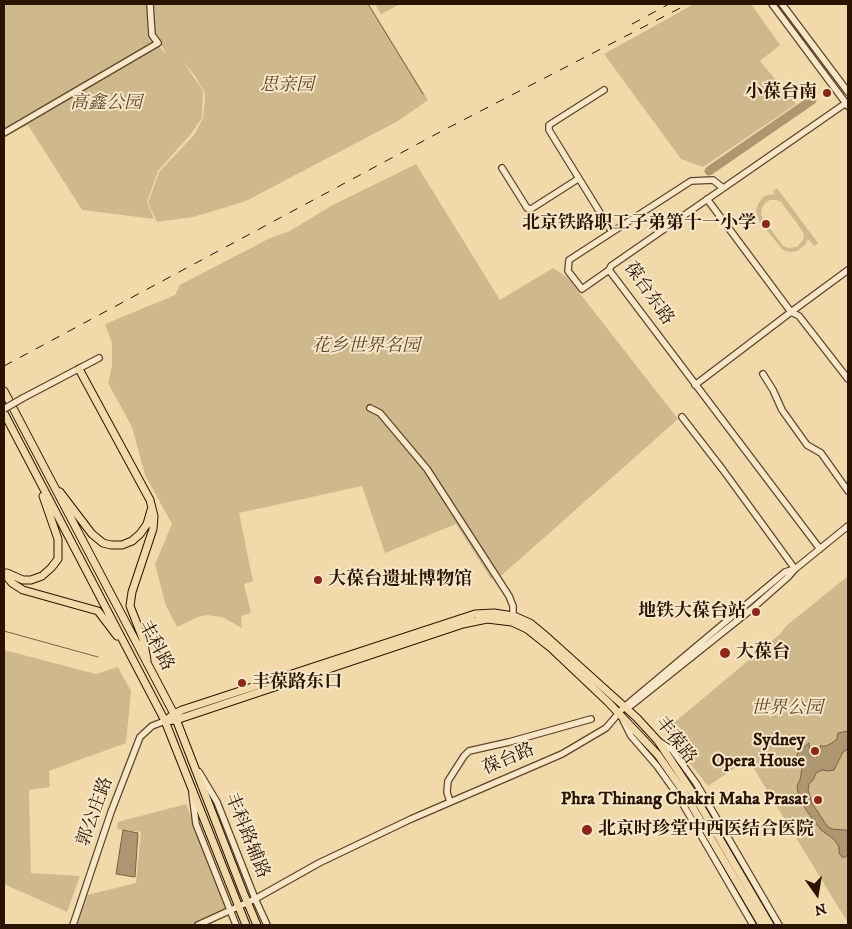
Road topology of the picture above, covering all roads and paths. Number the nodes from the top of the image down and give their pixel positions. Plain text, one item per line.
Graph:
1 (150, 4) edge
2 (772, 4) edge
3 (782, 4) edge
4 (604, 90) dead end
5 (848, 92) edge
6 (847, 104) edge
7 (4, 133) edge
8 (502, 168) dead end
9 (578, 180) junction
10 (723, 188) junction
11 (707, 199) junction
12 (612, 232) junction
13 (609, 270) junction
14 (848, 270) edge
15 (791, 312) junction
16 (99, 358) dead end
17 (79, 370) junction
18 (763, 374) dead end
19 (848, 379) edge
20 (695, 385) junction
21 (4, 391) edge
22 (370, 408) dead end
23 (4, 409) edge
24 (4, 413) edge
25 (682, 417) dead end
26 (48, 476) junction
27 (38, 479) junction
28 (848, 490) edge
29 (150, 500) junction
30 (848, 526) edge
31 (820, 549) junction
32 (795, 568) junction
33 (4, 573) edge
34 (513, 619) junction
35 (128, 651) junction
36 (149, 667) junction
37 (623, 710) junction
38 (175, 717) junction
39 (591, 719) dead end
40 (165, 721) junction
41 (658, 741) junction
42 (192, 760) junction
43 (190, 784) junction
44 (450, 802) junction
45 (255, 899) junction
46 (247, 902) junction
47 (238, 906) junction
48 (230, 910) junction
49 (73, 925) edge
50 (198, 925) edge
51 (236, 925) edge
52 (246, 925) edge
53 (257, 925) edge
54 (267, 925) edge
55 (753, 925) edge
56 (762, 925) edge
57 (770, 925) edge
58 (779, 925) edge

1 - 7 street
2 - 6 street
3 - 5 street
4 - 9 street
6 - 10 street, 葆台东路
8 - 9 street
9 - 12 street
10 - 11 street, 葆台东路
10 - 12 street
11 - 13 street, 葆台东路
11 - 15 street
12 - 13 street
13 - 20 street, 葆台东路
14 - 15 street
15 - 19 street
15 - 20 street
16 - 17 street
17 - 23 street, bridge
17 - 29 main road
18 - 28 street
20 - 31 street, 葆台东路
21 - 26 main road, 丰科路
22 - 34 street
24 - 27 main road, 丰科路
25 - 32 street
26 - 29 main road
26 - 36 main road, 丰科路
27 - 33 main road
27 - 35 main road, 丰科路
29 - 36 main road
30 - 31 street, 葆台路
31 - 32 street, 葆台路
32 - 37 street, 葆台路
33 - 35 main road
34 - 37 main road
34 - 38 main road
35 - 40 main road, 丰科路
36 - 38 main road, 丰科路
37 - 41 main road, 丰葆路
37 - 44 street, 葆台路
37 - 55 street
37 - 56 main road, 丰葆路
38 - 40 main road
38 - 42 main road, 丰科路
39 - 44 street
40 - 43 main road, 丰科路
40 - 49 street, 郭公庄路
41 - 57 main road, 丰葆路
41 - 58 street
42 - 45 street, 丰科路辅路
42 - 46 main road, 丰科路
43 - 47 main road, 丰科路
43 - 48 street
44 - 45 street, 葆台路
45 - 46 street, 葆台路
45 - 54 street, 丰科路辅路
46 - 47 street, 葆台路
46 - 53 main road, 丰科路
47 - 48 street, 葆台路
47 - 52 main road, 丰科路
48 - 50 street, 葆台路
48 - 51 street

